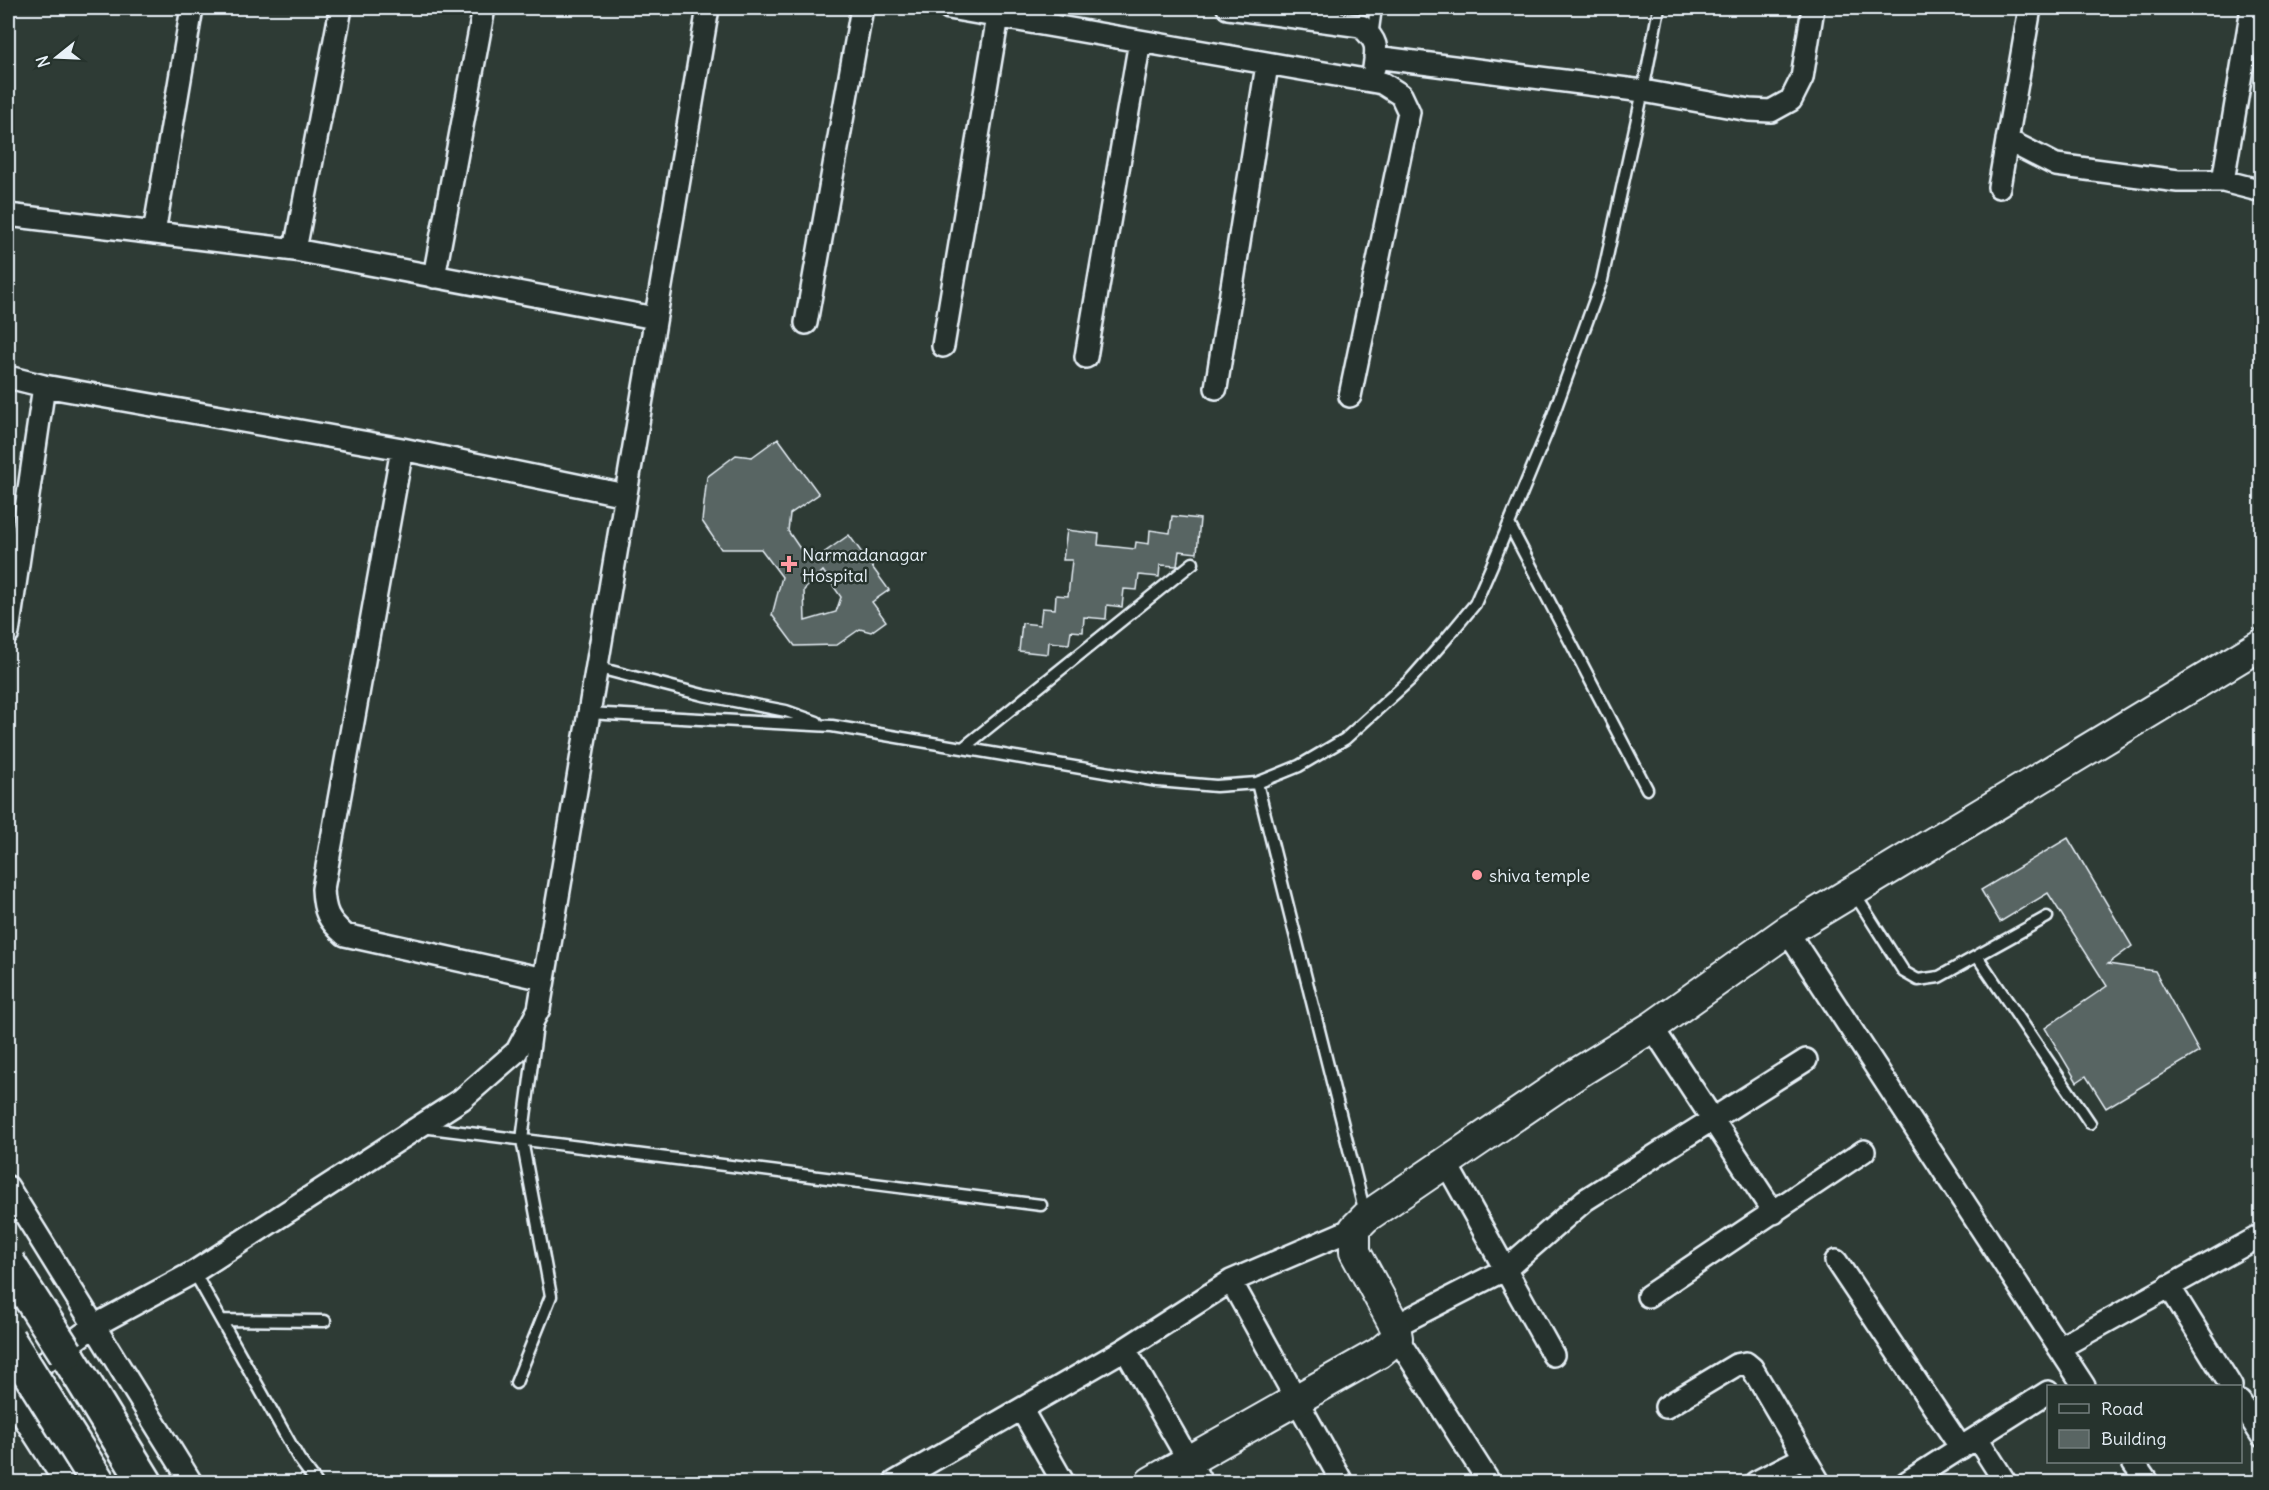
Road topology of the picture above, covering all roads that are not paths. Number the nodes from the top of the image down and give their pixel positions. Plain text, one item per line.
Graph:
1 (192, 8) edge
2 (341, 8) edge
3 (484, 8) edge
4 (708, 8) edge
5 (862, 8) edge
6 (949, 8) edge
7 (1228, 8) edge
8 (1376, 8) edge
9 (1659, 8) edge
10 (1813, 8) edge
11 (2030, 8) edge
12 (2246, 9) edge
13 (1284, 11) edge
14 (998, 16) junction
15 (1140, 41) junction
16 (1374, 47) junction
17 (1268, 65) junction
18 (1372, 82) junction
19 (1643, 91) junction
20 (2007, 140) junction
21 (2223, 181) junction
22 (1999, 187) dead end
23 (2262, 191) edge
24 (8, 215) edge
25 (154, 233) junction
26 (295, 250) junction
27 (434, 277) junction
28 (655, 318) junction
29 (806, 323) dead end
30 (943, 346) dead end
31 (1086, 357) dead end
32 (8, 377) edge
33 (44, 386) junction
34 (1215, 388) dead end
35 (1350, 396) dead end
36 (402, 449) junction
37 (625, 495) junction
38 (1509, 524) junction
39 (1193, 562) dead end
40 (8, 633) edge
41 (2262, 644) edge
42 (595, 668) junction
43 (587, 713) junction
44 (831, 726) junction
45 (963, 748) junction
46 (1257, 783) junction
47 (1647, 789) dead end
48 (1853, 891) junction
49 (2047, 917) dead end
50 (1787, 931) junction
51 (1977, 956) junction
52 (544, 979) junction
53 (539, 1009) junction
54 (1652, 1027) junction
55 (1806, 1060) dead end
56 (1712, 1121) junction
57 (2090, 1123) dead end
58 (418, 1127) junction
59 (522, 1140) junction
60 (1864, 1151) dead end
61 (1446, 1162) junction
62 (8, 1187) edge
63 (1041, 1205) dead end
64 (1774, 1213) junction
65 (1360, 1222) junction
66 (2262, 1235) edge
67 (1836, 1262) dead end
68 (8, 1263) edge
69 (1506, 1269) junction
70 (194, 1272) junction
71 (1231, 1281) junction
72 (2169, 1286) junction
73 (1648, 1296) dead end
74 (221, 1320) junction
75 (325, 1321) dead end
76 (94, 1326) junction
77 (1396, 1332) junction
78 (8, 1339) edge
79 (2059, 1348) junction
80 (1125, 1349) junction
81 (1553, 1355) dead end
82 (2080, 1380) edge
83 (516, 1383) dead end
84 (2061, 1385) edge
85 (2230, 1385) edge
86 (8, 1391) edge
87 (2047, 1393) edge
88 (1296, 1399) junction
89 (2242, 1404) edge
90 (1666, 1407) dead end
91 (1027, 1419) dead end
92 (2262, 1436) edge
93 (1969, 1443) junction
94 (1803, 1458) junction
95 (2134, 1463) edge
96 (1195, 1472) edge
97 (65, 1482) edge
98 (99, 1482) edge
99 (145, 1482) edge
100 (191, 1482) edge
101 (316, 1482) edge
102 (895, 1482) edge
103 (1063, 1482) edge
104 (1151, 1482) edge
105 (1342, 1482) edge
106 (1489, 1482) edge
107 (1756, 1482) edge
108 (1819, 1482) edge
109 (1907, 1482) edge
110 (2005, 1482) edge
111 (2147, 1482) edge

1 - 25 street
2 - 26 street
3 - 27 street
4 - 28 street
5 - 29 street
6 - 14 street
7 - 13 street
8 - 16 lane
9 - 19 lane
10 - 19 street
11 - 20 street
12 - 21 street
13 - 16 street
14 - 15 street
14 - 30 street
15 - 17 street
15 - 31 street
16 - 18 street
16 - 19 street
17 - 18 street
17 - 34 street
18 - 35 street
19 - 38 lane
20 - 21 street
20 - 22 street
21 - 23 street
24 - 25 street
25 - 26 street
26 - 27 street
27 - 28 street
28 - 37 street
32 - 33 street
33 - 36 street
33 - 40 street
36 - 37 street
36 - 52 street
37 - 42 street
38 - 46 lane
38 - 47 lane
39 - 45 lane
41 - 48 main road
42 - 43 street
42 - 44 lane
43 - 44 lane
43 - 52 street
44 - 45 lane
45 - 46 lane
46 - 65 lane
48 - 50 main road
48 - 51 lane
49 - 51 lane
50 - 54 main road
50 - 79 street
51 - 57 lane
52 - 53 street
53 - 58 street
53 - 59 lane
54 - 56 street
54 - 61 main road
55 - 56 street
56 - 64 street
56 - 69 street
58 - 59 lane
58 - 70 street
59 - 63 lane
59 - 83 lane
60 - 64 street
61 - 65 main road
61 - 69 street
62 - 76 street
64 - 73 street
65 - 71 street
65 - 77 main road
66 - 72 street
67 - 93 street
68 - 99 main road, bridge
69 - 77 street
69 - 81 street
70 - 74 lane
70 - 76 street
71 - 80 street
71 - 88 street
72 - 79 street
72 - 85 street
74 - 75 lane
74 - 101 lane
76 - 86 street
76 - 100 street
77 - 88 main road
77 - 106 street
78 - 98 main road, bridge
79 - 82 street
80 - 96 street
80 - 102 street
82 - 84 street
86 - 97 street
87 - 93 street
88 - 96 main road
88 - 105 street
89 - 92 street
90 - 94 street
91 - 103 street
93 - 109 street
93 - 110 street
94 - 107 street
94 - 108 street
95 - 111 street
96 - 104 main road

